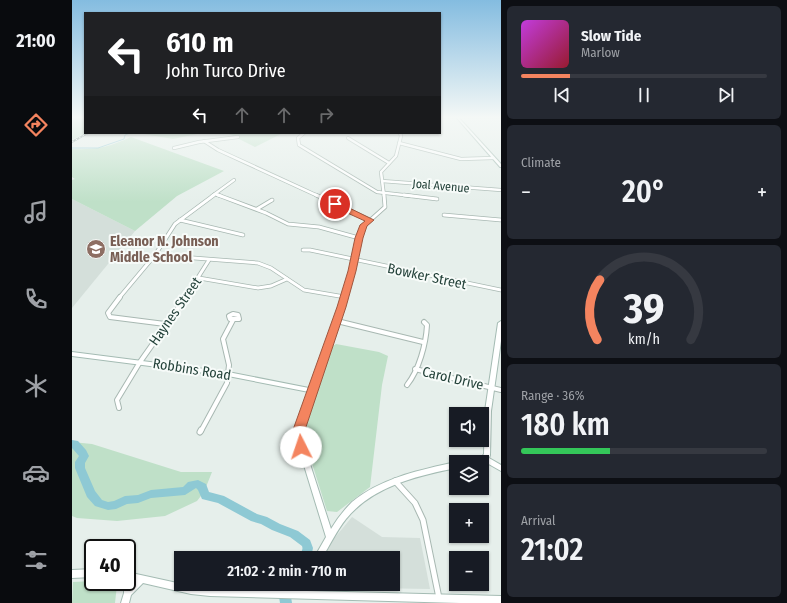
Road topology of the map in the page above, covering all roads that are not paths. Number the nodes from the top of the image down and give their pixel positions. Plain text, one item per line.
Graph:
1 (182, 146) edge
2 (212, 146) edge
3 (301, 146) edge
4 (361, 146) edge
5 (398, 146) edge
6 (411, 146) edge
7 (483, 146) edge
8 (174, 148) dead end
9 (493, 158) junction
10 (389, 163) junction
11 (501, 166) edge
12 (234, 180) dead end
13 (382, 181) junction
14 (501, 190) edge
15 (383, 193) junction
16 (215, 194) junction
17 (437, 199) dead end
18 (272, 200) dead end
19 (257, 209) junction
20 (444, 215) dead end
21 (180, 220) junction
22 (370, 220) junction
23 (501, 220) edge
24 (244, 235) dead end
25 (359, 238) junction
26 (303, 250) dead end
27 (155, 255) junction
28 (209, 260) junction
29 (354, 260) junction
30 (199, 278) junction
31 (287, 279) junction
32 (501, 290) edge
33 (345, 297) junction
34 (233, 320) dead end
35 (337, 321) junction
36 (424, 322) dead end
37 (501, 323) edge
38 (165, 324) junction
39 (423, 342) junction
40 (72, 354) edge
41 (140, 362) junction
42 (415, 369) junction
43 (228, 374) junction
44 (407, 385) dead end
45 (491, 387) junction
46 (501, 390) edge
47 (312, 391) junction
48 (119, 408) dead end
49 (200, 432) dead end
50 (487, 455) edge
51 (489, 463) edge
52 (449, 467) edge
53 (501, 468) edge
54 (395, 481) junction
55 (330, 538) junction
56 (322, 551) edge
57 (84, 573) edge
58 (72, 574) edge
59 (136, 578) edge
60 (142, 579) junction
61 (303, 591) edge
62 (128, 593) joint
63 (302, 595) junction
64 (439, 598) junction
65 (501, 600) edge
66 (125, 603) edge

1 - 8 street
2 - 22 street
3 - 15 street
4 - 10 street
5 - 10 street
6 - 9 street
7 - 9 street
9 - 11 street
10 - 13 street
12 - 16 street
13 - 14 street, Joal Avenue
13 - 15 street
15 - 17 street
15 - 22 street
16 - 19 street
16 - 21 street
18 - 19 street
19 - 25 street
20 - 23 street
21 - 24 street
21 - 27 street
22 - 25 street
25 - 29 street
26 - 29 street, Bowker Street
27 - 28 street
27 - 38 street
28 - 30 street, Haynes Street
28 - 31 street
29 - 32 street, Bowker Street
29 - 33 street
30 - 31 street
30 - 38 street, Haynes Street
31 - 33 street
33 - 35 street
34 - 43 street
35 - 39 street
35 - 47 street
36 - 39 street
37 - 45 street
38 - 41 street, Haynes Street
39 - 42 street
40 - 41 street, Robbins Road
41 - 43 street, Robbins Road
41 - 48 street, Haynes Street
42 - 44 street
42 - 45 street, Carol Drive
43 - 47 street, Robbins Road
43 - 49 street
45 - 46 street, Carol Drive
45 - 50 street
47 - 55 street
51 - 53 street
52 - 54 street
54 - 55 street
54 - 64 street
55 - 56 street
57 - 58 street
59 - 60 street
60 - 62 street
60 - 63 street
61 - 63 street
62 - 66 street
63 - 64 street
64 - 65 street

